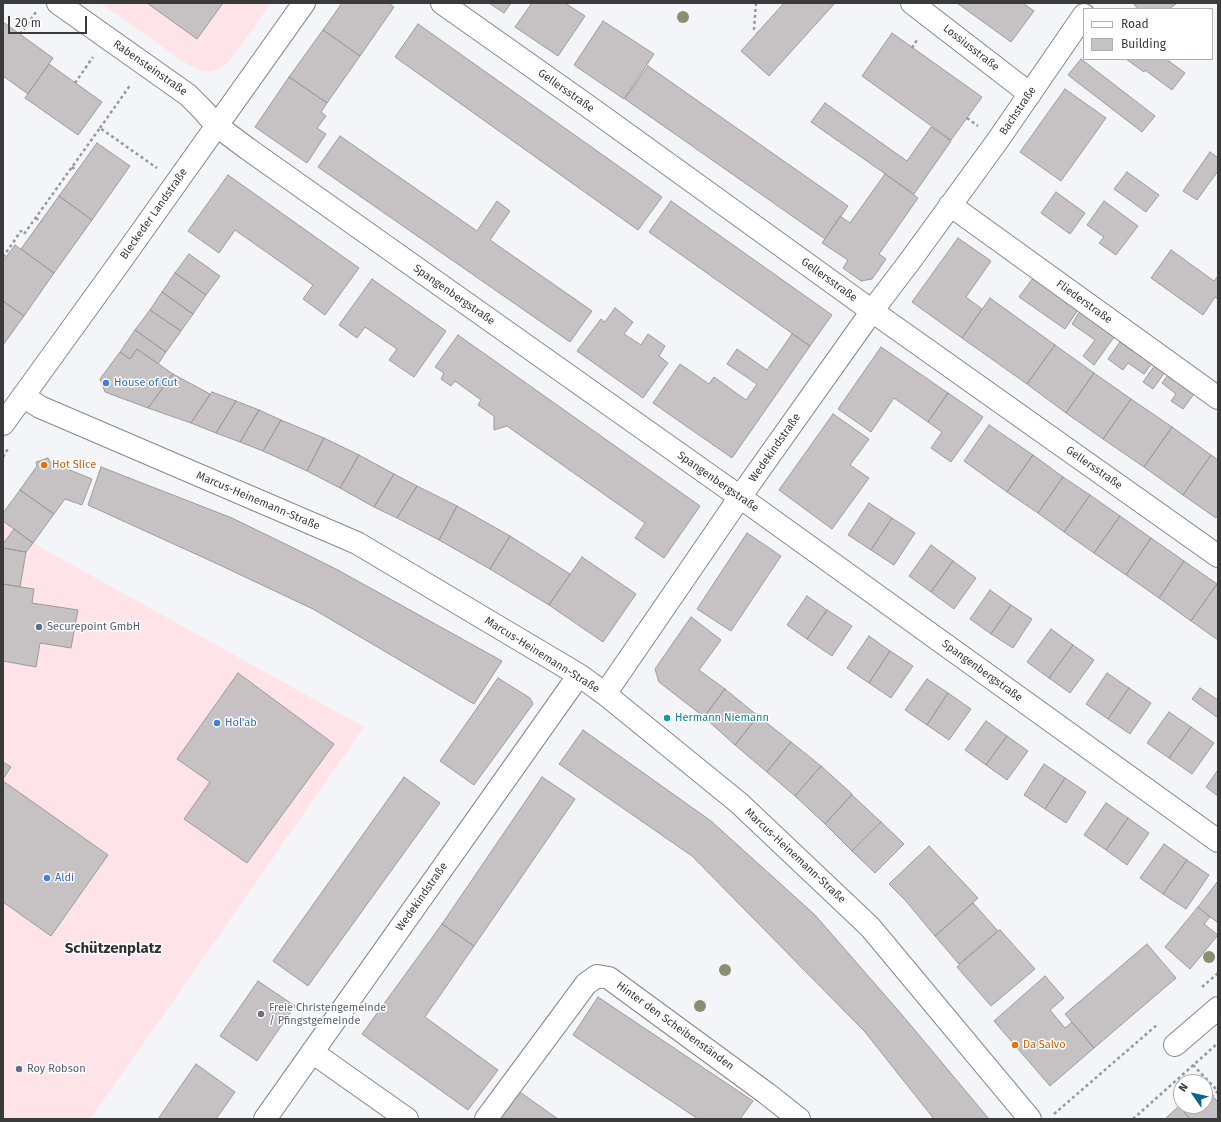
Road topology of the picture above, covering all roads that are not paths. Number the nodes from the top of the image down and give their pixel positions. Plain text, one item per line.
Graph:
1 (58, 3) edge
2 (304, 3) edge
3 (442, 3) edge
4 (912, 3) edge
5 (1083, 16) edge
6 (1030, 94) junction
7 (216, 126) junction
8 (950, 205) junction
9 (872, 312) junction
10 (23, 396) junction
11 (1218, 398) edge
12 (3, 424) edge
13 (740, 497) junction
14 (1218, 556) edge
15 (578, 675) junction
16 (605, 694) junction
17 (1218, 841) edge
18 (1218, 1008) edge
19 (1175, 1045) dead end
20 (312, 1052) junction
21 (1041, 1118) edge
22 (265, 1119) edge
23 (407, 1119) edge
24 (486, 1119) edge
25 (799, 1119) edge

1 - 7 street, Rabensteinstraße
2 - 7 street, Bleckeder Landstraße
3 - 9 street, Gellersstraße
4 - 6 street, Lossiusstraße
5 - 6 street, Bachstraße
6 - 8 street, Bachstraße
7 - 10 street, Bleckeder Landstraße
7 - 13 street, Spangenbergstraße
8 - 9 street, Wedekindstraße
8 - 11 street, Fliederstraße
9 - 13 street, Wedekindstraße
9 - 14 street, Gellersstraße
10 - 12 street, Bleckeder Landstraße
10 - 15 street, Marcus-Heinemann-Straße
13 - 16 street, Wedekindstraße
13 - 17 street, Spangenbergstraße
15 - 16 street, Marcus-Heinemann-Straße
15 - 20 street, Wedekindstraße
16 - 21 street, Marcus-Heinemann-Straße
18 - 19 street
20 - 22 street, Wedekindstraße
20 - 23 street
24 - 25 street, Hinter den Scheibenständen

